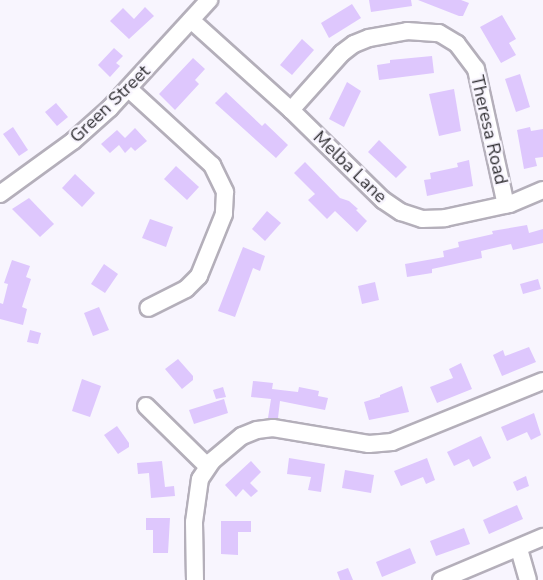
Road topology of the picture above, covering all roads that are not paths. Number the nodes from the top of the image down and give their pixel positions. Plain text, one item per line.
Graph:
1 (209, 0) edge
2 (191, 20) junction
3 (129, 89) junction
4 (291, 110) junction
5 (543, 190) edge
6 (0, 194) edge
7 (506, 205) junction
8 (148, 308) dead end
9 (543, 381) edge
10 (146, 406) dead end
11 (207, 466) junction
12 (543, 537) edge
13 (519, 549) junction
14 (195, 580) edge
15 (441, 580) edge
16 (528, 580) edge

1 - 2 street, Green Street
2 - 3 street, Green Street
2 - 4 street, Melba Lane
3 - 6 street, Green Street
3 - 8 street
4 - 7 street, Melba Lane
4 - 7 street, Theresa Road
5 - 7 street, Melba Lane
9 - 11 street
10 - 11 street
11 - 14 street
12 - 13 street
13 - 15 street
13 - 16 street

